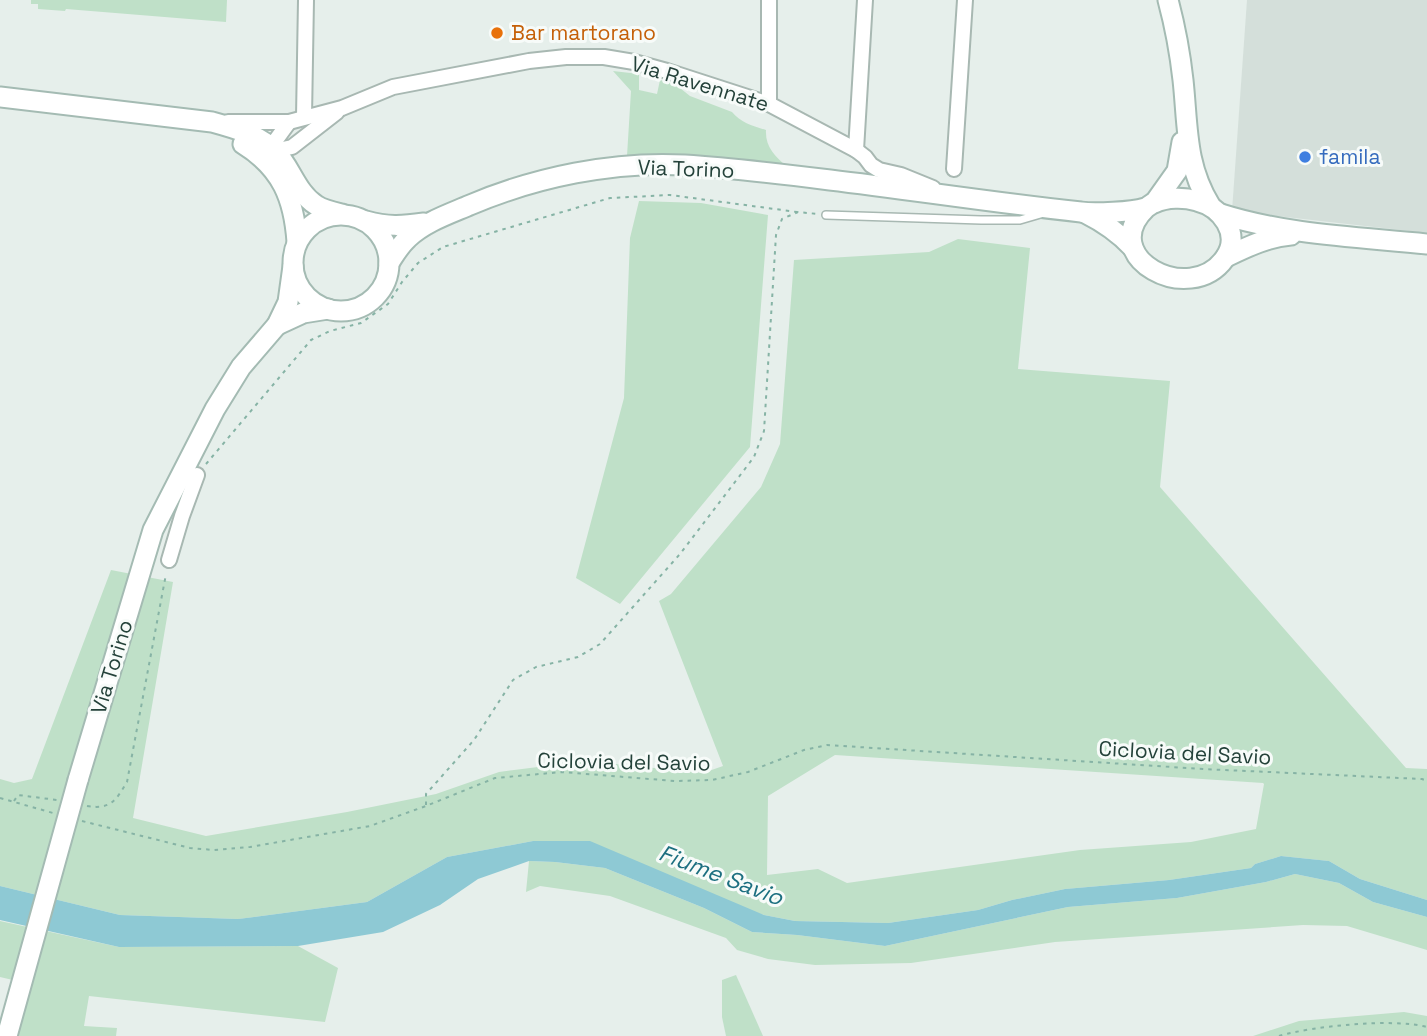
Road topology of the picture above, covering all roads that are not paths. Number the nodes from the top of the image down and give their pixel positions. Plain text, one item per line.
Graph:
1 (306, 0) edge
2 (769, 0) edge
3 (865, 0) edge
4 (965, 0) edge
5 (1168, 0) edge
6 (0, 97) edge
7 (769, 104) junction
8 (342, 108) junction
9 (163, 117) junction
10 (304, 117) junction
11 (1186, 117) junction
12 (212, 122) junction
13 (289, 122) junction
14 (303, 139) junction
15 (856, 150) junction
16 (269, 154) junction
17 (954, 169) dead end
18 (292, 174) junction
19 (947, 195) junction
20 (1150, 205) junction
21 (1054, 208) junction
22 (1215, 209) junction
23 (1084, 213) junction
24 (342, 214) junction
25 (826, 215) road end
26 (366, 221) junction
27 (432, 221) junction
28 (1317, 233) junction
29 (297, 242) junction
30 (1427, 244) edge
31 (1132, 247) junction
32 (1226, 257) junction
33 (389, 264) junction
34 (293, 266) junction
35 (328, 309) junction
36 (277, 325) junction
37 (197, 475) road end
38 (173, 490) junction
39 (182, 516) junction
40 (169, 560) road end
41 (7, 1036) edge

1 - 10 street
2 - 7 street
3 - 15 street
4 - 17 street
5 - 11 main road
6 - 9 main road, Via Ravennate
7 - 8 street, Via Ravennate
7 - 15 street, Via Ravennate
8 - 10 street, Via Ravennate
8 - 14 street, Via Ravennate
9 - 12 main road, Via Ravennate
9 - 16 main road, Via Ravennate
10 - 13 street, Via Ravennate
11 - 20 main road
11 - 22 main road
12 - 13 street, Via Ravennate
12 - 16 main road, Via Ravennate
13 - 16 street
14 - 16 street, Via Ravennate
14 - 18 street
15 - 19 street, Via Ravennate
16 - 18 main road, Via Ravennate
16 - 29 main road, Via Ravennate
18 - 24 main road, Via Ravennate
19 - 21 main road, Via Ravennate
19 - 27 main road, Via Torino
20 - 22 main road
20 - 23 main road, Via Ravennate
20 - 31 main road
21 - 23 main road, Via Ravennate
21 - 25 lane
22 - 28 main road
22 - 32 main road
23 - 31 main road, Via Ravennate
24 - 26 main road
24 - 29 main road
26 - 27 main road, Via Torino
26 - 33 main road
27 - 33 main road, Via Torino
28 - 30 main road
28 - 32 main road
29 - 34 main road
31 - 32 main road
33 - 35 main road
34 - 35 main road
34 - 36 main road, Via Torino
35 - 36 main road, Via Torino
36 - 38 main road, Via Torino
37 - 39 street
38 - 39 street
38 - 41 main road, Via Torino, bridge
39 - 40 street

